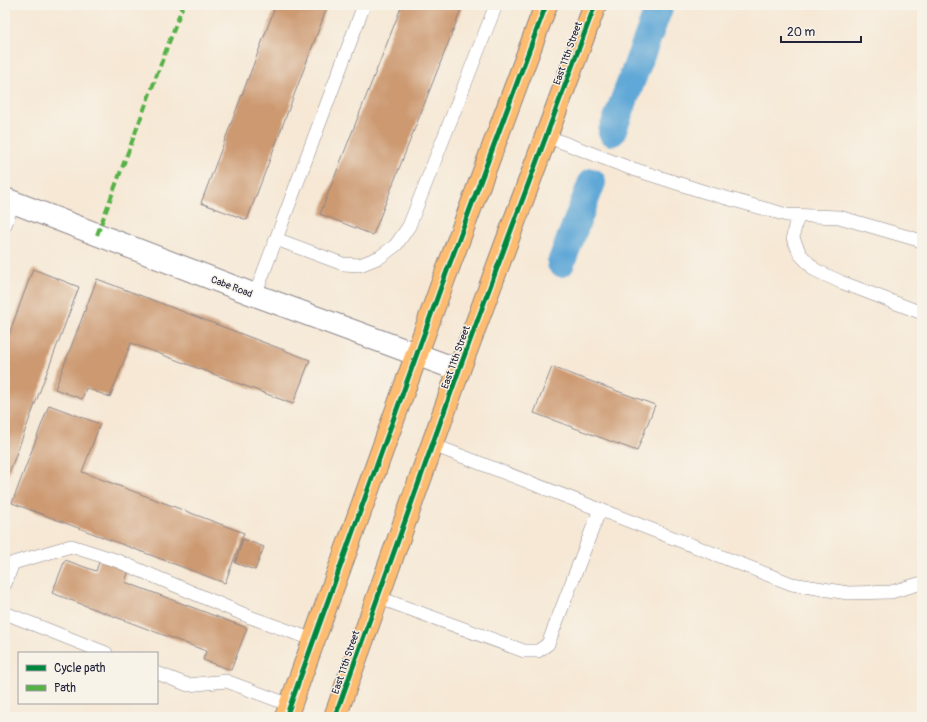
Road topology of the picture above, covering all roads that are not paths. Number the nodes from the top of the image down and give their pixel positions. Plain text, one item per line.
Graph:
1 (364, 5) edge
2 (496, 5) edge
3 (546, 5) edge
4 (595, 5) edge
5 (546, 136) junction
6 (9, 201) edge
7 (799, 216) junction
8 (5, 225) edge
9 (276, 239) junction
10 (922, 241) edge
11 (255, 294) junction
12 (922, 313) edge
13 (416, 354) junction
14 (459, 370) junction
15 (432, 445) junction
16 (600, 509) junction
17 (5, 584) edge
18 (922, 584) edge
19 (377, 597) junction
20 (5, 613) edge
21 (314, 640) junction
22 (103, 652) edge
23 (158, 673) edge
24 (288, 711) edge
25 (335, 717) edge

1 - 9 lane
2 - 9 lane
3 - 13 main road
4 - 5 main road, East 11th Street
5 - 7 lane
5 - 14 main road, East 11th Street
6 - 8 lane
6 - 11 street, Cabe Road
7 - 10 lane
7 - 12 lane
9 - 11 lane
11 - 13 street, Cabe Road
13 - 14 street, Cabe Road
13 - 21 main road
14 - 15 main road, East 11th Street
15 - 16 lane
15 - 19 main road, East 11th Street
16 - 18 lane
16 - 19 lane
17 - 21 lane
19 - 25 main road, East 11th Street
20 - 22 lane
21 - 24 main road
23 - 24 lane

